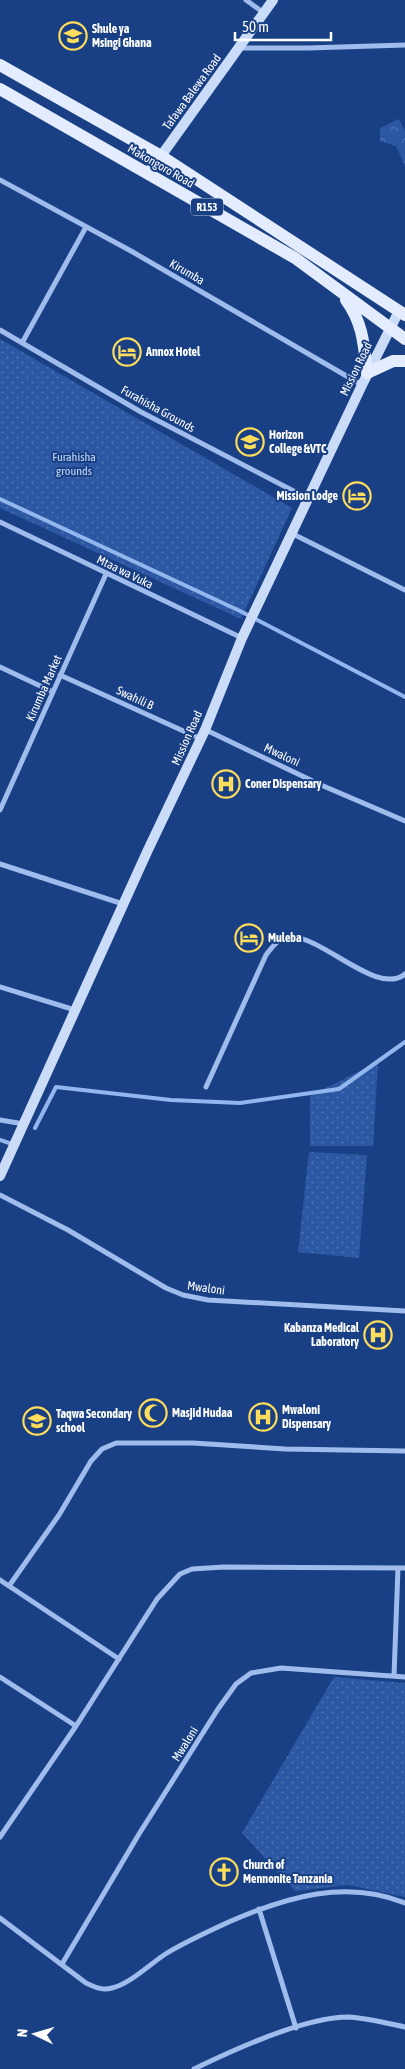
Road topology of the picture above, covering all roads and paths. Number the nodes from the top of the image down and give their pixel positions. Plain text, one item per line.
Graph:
1 (246, 0) edge
2 (272, 0) edge
3 (264, 13) junction
4 (405, 45) edge
5 (240, 48) junction
6 (0, 66) edge
7 (0, 89) edge
8 (161, 156) junction
9 (147, 173) junction
10 (0, 180) edge
11 (86, 227) junction
12 (340, 292) junction
13 (402, 313) edge
14 (390, 327) junction
15 (0, 330) edge
16 (405, 339) edge
17 (22, 343) junction
18 (405, 361) edge
19 (367, 373) junction
20 (362, 385) junction
21 (309, 499) junction
22 (0, 522) edge
23 (292, 534) junction
24 (106, 574) junction
25 (405, 590) edge
26 (242, 638) junction
27 (0, 667) edge
28 (60, 675) junction
29 (53, 692) junction
30 (203, 734) junction
31 (0, 810) edge
32 (405, 821) edge
33 (0, 864) edge
34 (123, 904) junction
35 (405, 974) edge
36 (0, 987) edge
37 (75, 1010) junction
38 (206, 1087) dead end
39 (0, 1120) edge
40 (24, 1124) junction
41 (0, 1176) edge
42 (0, 1195) edge
43 (405, 1311) edge
44 (405, 1451) edge
45 (398, 1568) junction
46 (405, 1568) edge
47 (0, 1580) edge
48 (9, 1586) junction
49 (119, 1659) junction
50 (394, 1676) junction
51 (405, 1676) edge
52 (0, 1677) edge
53 (76, 1726) junction
54 (1, 1833) edge
55 (405, 1902) edge
56 (259, 1909) junction
57 (0, 1918) edge
58 (62, 1964) junction
59 (405, 2027) edge
60 (296, 2028) junction
61 (194, 2069) edge

1 - 3 street
2 - 3 street, Tafawa Balewa Road
3 - 5 street, Tafawa Balewa Road
4 - 5 street
5 - 8 street, Tafawa Balewa Road
6 - 8 main road, Makongoro Road / R153
7 - 9 main road, Makongoro Road / R153
8 - 9 street, Tafawa Balewa Road
8 - 13 main road, Makongoro Road / R153
9 - 12 main road, Makongoro Road / R153
10 - 11 street, Kirumba
11 - 17 street
11 - 20 street, Kirumba
12 - 14 main road, Makongoro Road / R153
12 - 19 main road
13 - 14 street, Mission Road
14 - 16 main road, Makongoro Road / R153
14 - 19 street, Mission Road
15 - 17 street, Furahisha Grounds
17 - 21 street, Furahisha Grounds
18 - 19 main road
19 - 20 street, Mission Road
20 - 21 street, Mission Road
21 - 23 street, Mission Road
22 - 24 street, Mtaa wa Vuka
23 - 25 street
23 - 26 street, Mission Road
24 - 26 street, Mtaa wa Vuka
24 - 28 street, Kirumba Market
26 - 30 street, Mission Road
27 - 29 street
28 - 29 street, Kirumba Market
28 - 30 street, Swahili B
29 - 31 street, Kirumba Market
30 - 32 street, Mwaloni
30 - 34 street, Mission Road
33 - 34 street
34 - 37 street, Mission Road
35 - 38 street
36 - 37 street
37 - 40 street, Mission Road
39 - 40 street
40 - 41 street, Mission Road
42 - 43 street, Mwaloni
44 - 48 street
45 - 46 street
45 - 49 street
45 - 50 street
47 - 48 street
48 - 49 street
49 - 53 street
50 - 51 street, Mwaloni
50 - 58 street, Mwaloni
52 - 53 street
53 - 54 street
55 - 56 street
56 - 58 street
56 - 60 street
57 - 58 street
59 - 60 street
60 - 61 street

